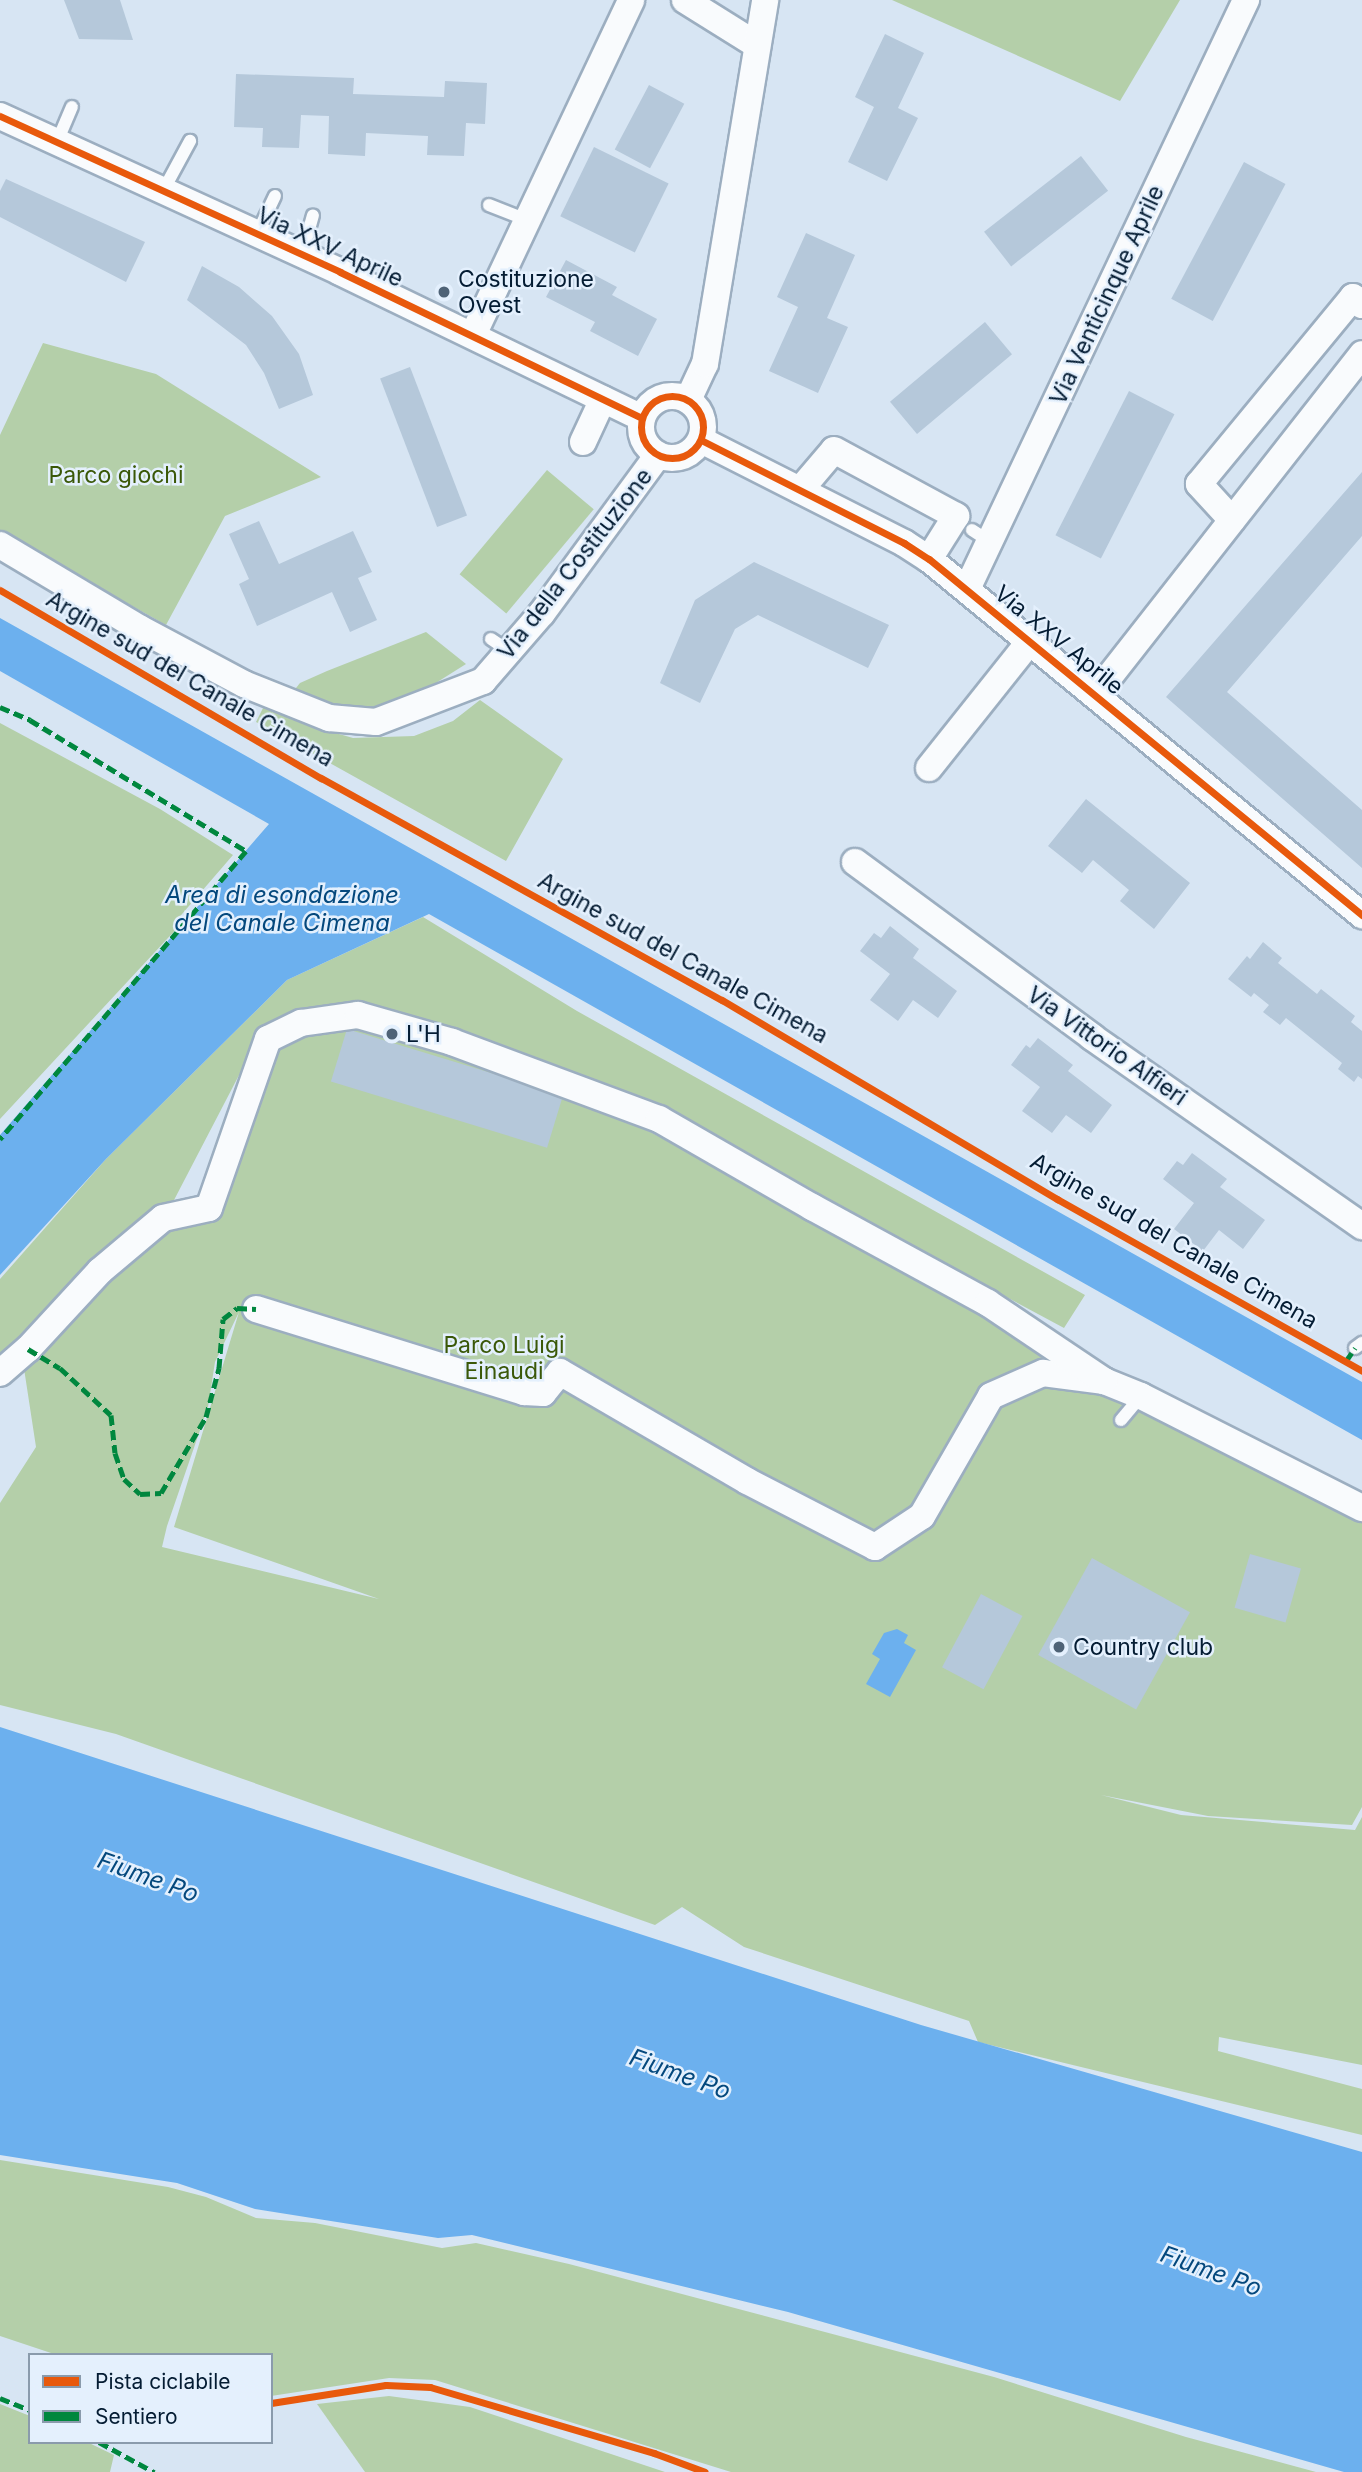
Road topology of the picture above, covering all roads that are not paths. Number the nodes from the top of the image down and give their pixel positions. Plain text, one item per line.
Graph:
1 (631, 0) edge
2 (765, 0) edge
3 (1246, 0) edge
4 (693, 2) edge
5 (757, 45) junction
6 (72, 107) dead end
7 (0, 116) edge
8 (190, 141) dead end
9 (57, 142) junction
10 (163, 191) junction
11 (275, 196) dead end
12 (489, 205) dead end
13 (313, 215) dead end
14 (527, 220) junction
15 (257, 234) junction
16 (302, 255) junction
17 (1362, 304) edge
18 (472, 335) junction
19 (1362, 355) edge
20 (1273, 393) junction
21 (603, 399) junction
22 (688, 400) junction
23 (642, 418) junction
24 (1308, 423) junction
25 (701, 440) junction
26 (583, 442) dead end
27 (658, 455) junction
28 (800, 490) junction
29 (1233, 520) junction
30 (0, 545) edge
31 (929, 559) junction
32 (967, 589) junction
33 (1030, 641) junction
34 (1095, 695) junction
35 (929, 768) dead end
36 (855, 862) dead end
37 (1362, 915) edge
38 (1362, 1226) edge
39 (256, 1309) dead end
40 (0, 1373) edge
41 (1104, 1381) junction
42 (1141, 1396) junction
43 (1121, 1420) dead end
44 (1362, 1508) edge

1 - 14 street
2 - 5 street
3 - 32 street, Via Venticinque Aprile
4 - 5 street
5 - 22 street
6 - 9 lane
7 - 9 street, Via XXV Aprile
8 - 10 lane
9 - 10 street, Via XXV Aprile
10 - 15 street, Via XXV Aprile
11 - 15 lane
12 - 14 lane
13 - 16 lane
14 - 18 street
15 - 16 street, Via XXV Aprile
16 - 18 street, Via XXV Aprile
17 - 20 street
18 - 21 street, Via XXV Aprile
19 - 24 street
20 - 24 street
20 - 29 street
21 - 23 street, Via XXV Aprile
21 - 26 street
22 - 23 street
22 - 25 street
23 - 27 street
24 - 29 street
25 - 27 street
25 - 28 street, Via XXV Aprile
27 - 30 street, Via della Costituzione
28 - 31 street, Via XXV Aprile
28 - 31 street
29 - 34 street
31 - 32 street, Via XXV Aprile
32 - 33 street, Via XXV Aprile
33 - 34 street, Via XXV Aprile
33 - 35 street
34 - 37 street, Via XXV Aprile
36 - 38 street, Via Vittorio Alfieri
39 - 41 street
40 - 41 street
41 - 42 street
42 - 43 lane
42 - 44 street

